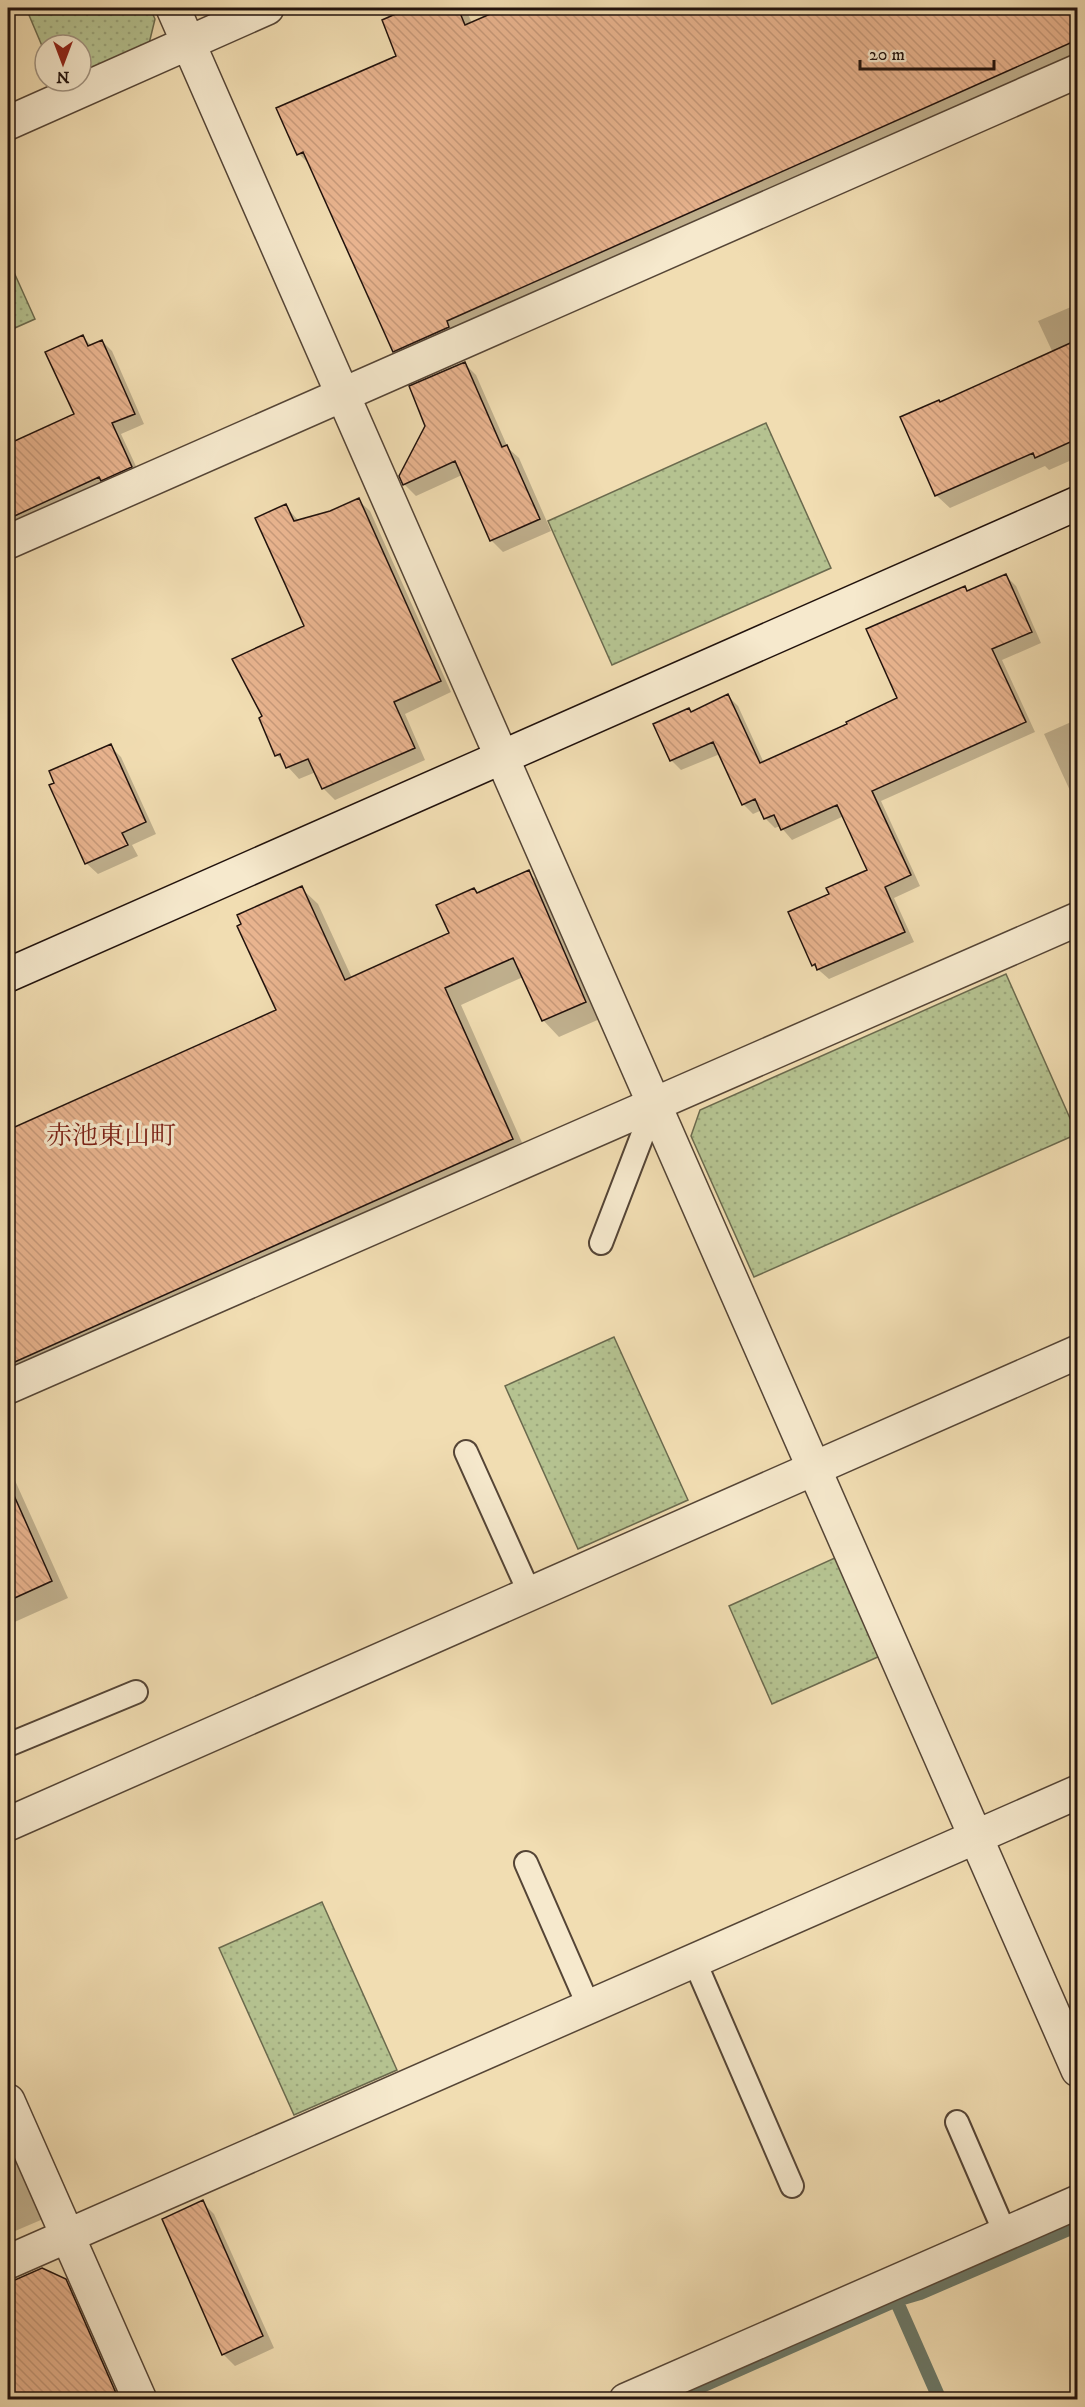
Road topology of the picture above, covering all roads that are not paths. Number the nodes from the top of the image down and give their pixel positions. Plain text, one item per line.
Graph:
1 (173, 8) edge
2 (267, 8) edge
3 (188, 43) junction
4 (1077, 70) edge
5 (8, 123) edge
6 (343, 394) junction
7 (1077, 503) edge
8 (8, 542) edge
9 (502, 756) junction
10 (1077, 919) edge
11 (8, 975) edge
12 (654, 1104) junction
13 (601, 1243) dead end
14 (1077, 1352) edge
15 (8, 1387) edge
16 (466, 1452) dead end
17 (814, 1468) junction
18 (530, 1594) junction
19 (136, 1692) dead end
20 (8, 1745) edge
21 (1077, 1792) edge
22 (8, 1824) edge
23 (975, 1837) junction
24 (526, 1863) dead end
25 (694, 1960) junction
26 (589, 2007) junction
27 (1077, 2070) edge
28 (8, 2101) edge
29 (957, 2122) dead end
30 (792, 2186) dead end
31 (1077, 2202) edge
32 (1005, 2233) junction
33 (68, 2236) junction
34 (8, 2262) edge
35 (140, 2400) edge
36 (626, 2400) edge

1 - 3 street
2 - 3 street
3 - 5 street
3 - 6 street
4 - 6 street
6 - 8 street
6 - 9 street
7 - 9 street
9 - 11 street
9 - 12 street
10 - 12 street
12 - 13 lane
12 - 15 street
12 - 17 street
14 - 17 street
16 - 18 lane
17 - 18 street
17 - 23 street
18 - 22 street
19 - 20 lane
21 - 23 street
23 - 25 street
23 - 27 street
24 - 26 lane
25 - 26 street
25 - 30 lane
26 - 33 street
28 - 33 street
29 - 32 lane
31 - 32 street
32 - 36 street
33 - 34 street
33 - 35 street

